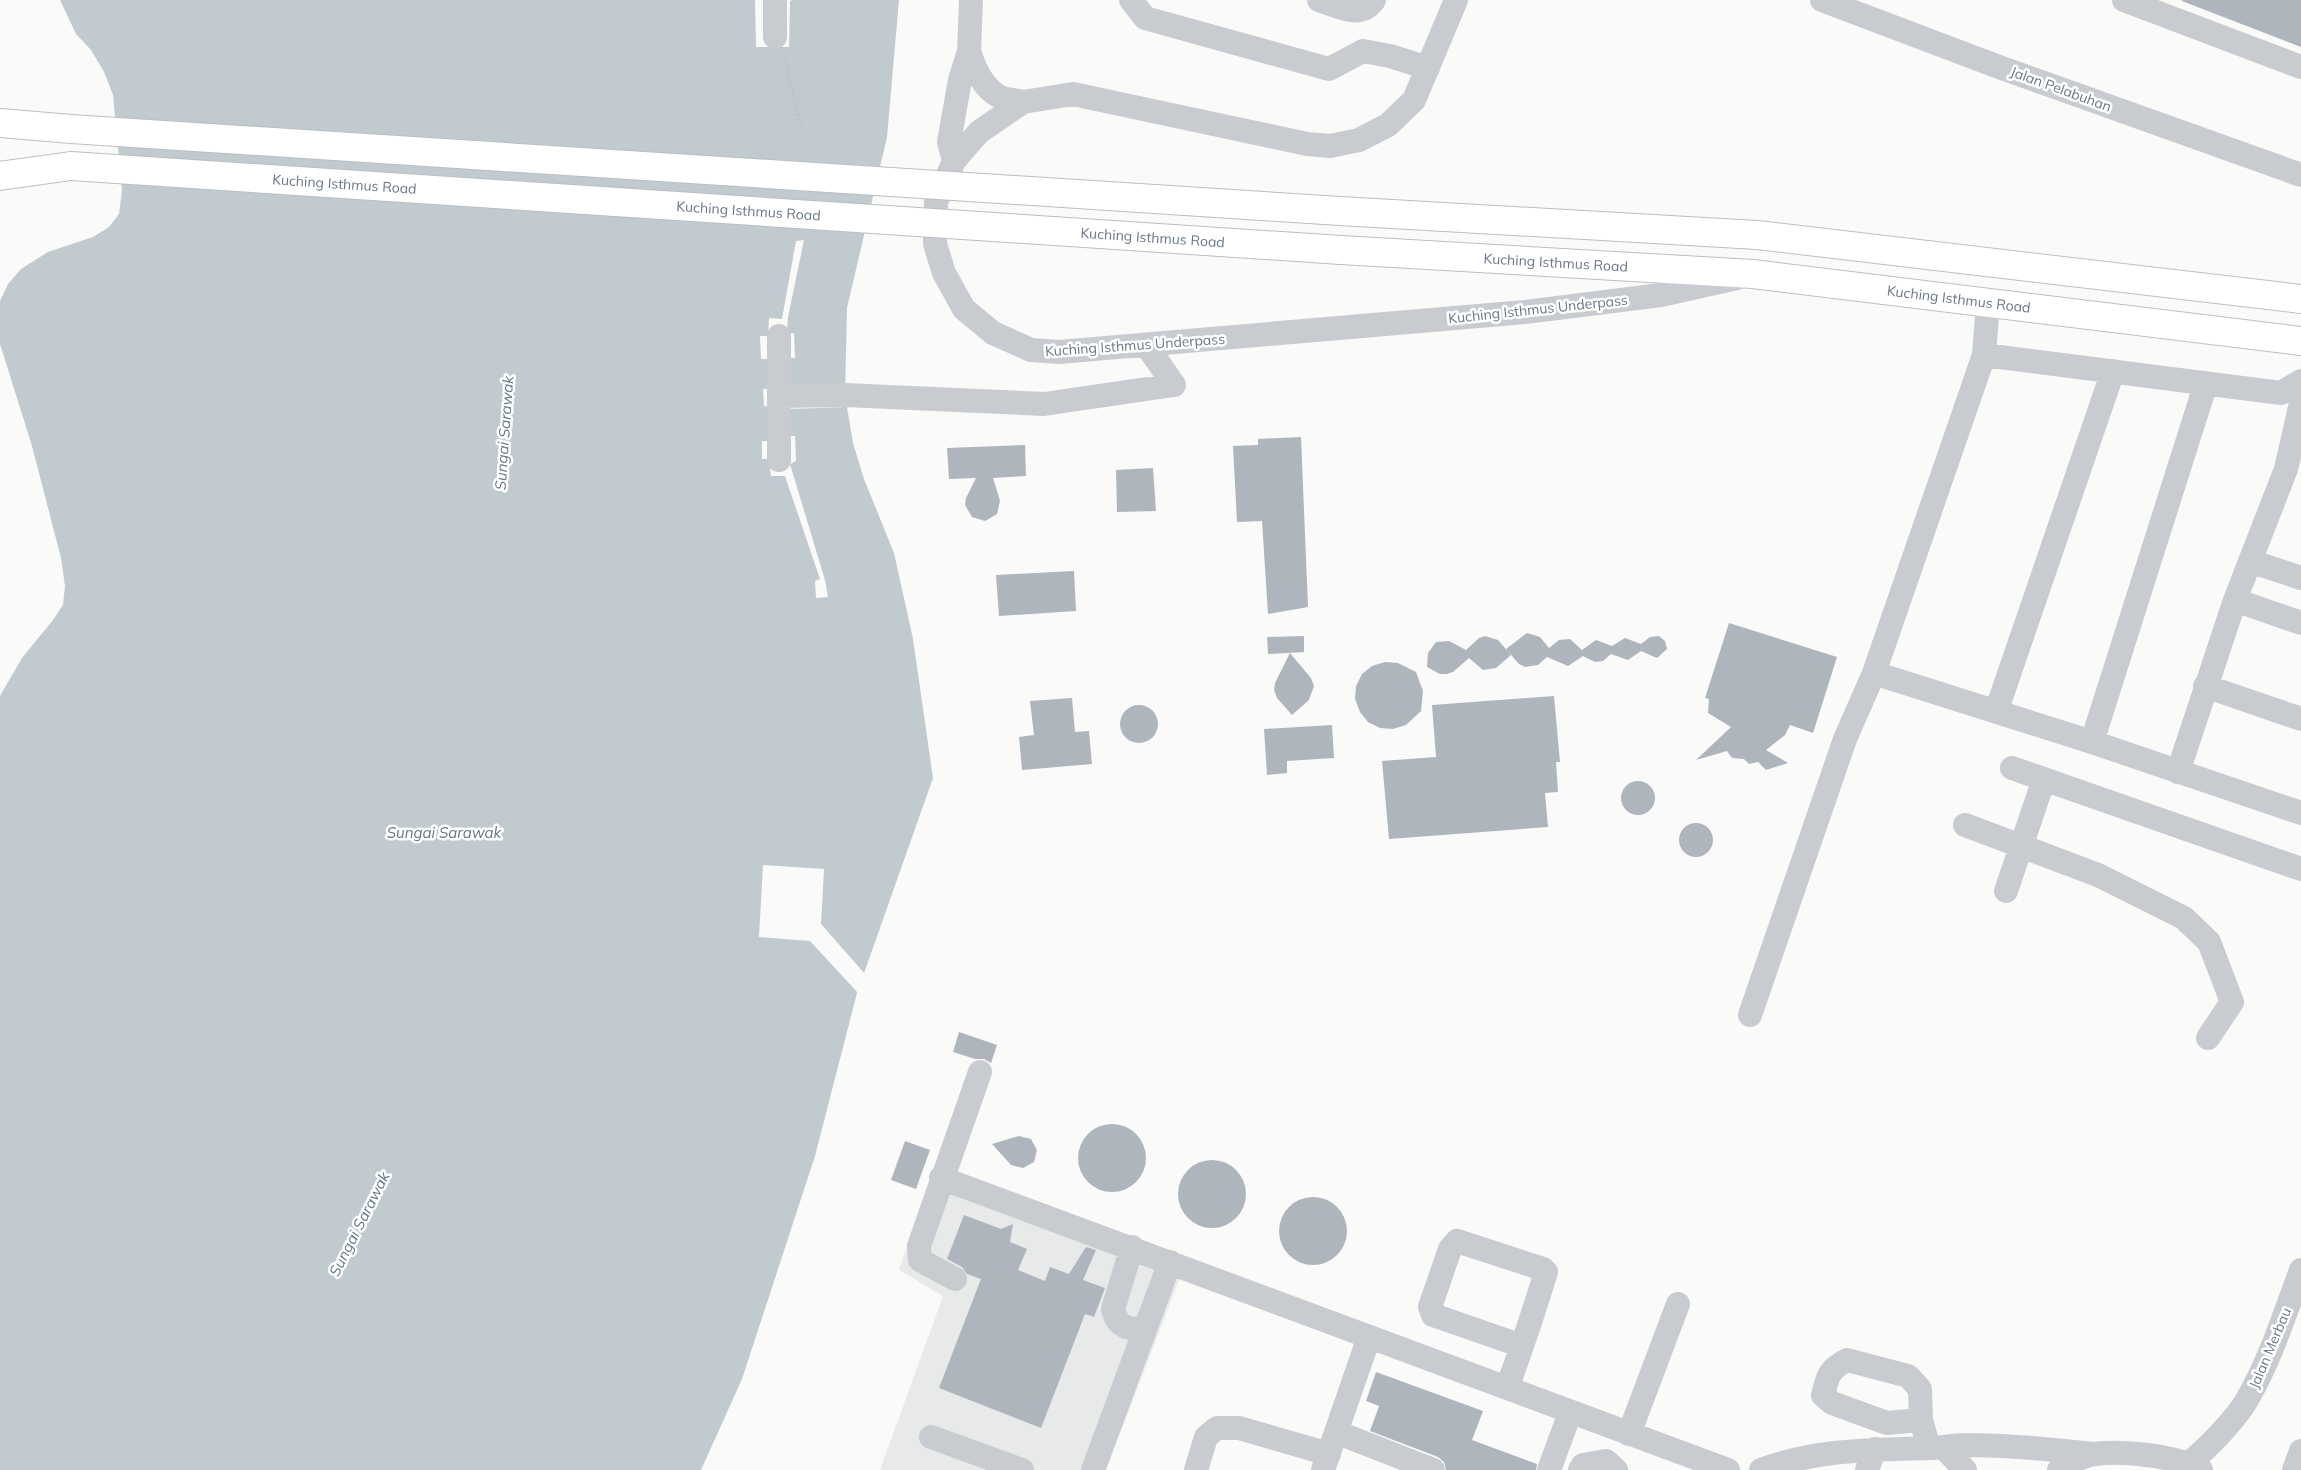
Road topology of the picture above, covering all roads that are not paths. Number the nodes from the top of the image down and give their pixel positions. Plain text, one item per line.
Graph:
1 (775, 0) edge
2 (971, 0) edge
3 (1132, 0) edge
4 (1319, 0) edge
5 (1374, 0) edge
6 (1456, 0) edge
7 (1822, 0) edge
8 (2124, 0) edge
9 (779, 42) road end
10 (969, 51) junction
11 (2301, 67) edge
12 (1428, 68) junction
13 (1023, 102) junction
14 (0, 123) edge
15 (954, 161) junction
16 (0, 162) edge
17 (71, 166) junction
18 (2301, 175) edge
19 (0, 176) edge
20 (1753, 274) junction
21 (2301, 299) edge
22 (1988, 303) junction
23 (779, 336) dead end
24 (2301, 341) edge
25 (1147, 346) junction
26 (1984, 355) junction
27 (2113, 372) junction
28 (2301, 381) edge
29 (2206, 383) junction
30 (779, 396) junction
31 (2301, 404) edge
32 (779, 460) dead end
33 (2294, 471) edge
34 (2250, 561) junction
35 (2301, 578) edge
36 (2235, 600) junction
37 (2301, 623) edge
38 (1874, 673) junction
39 (2205, 686) junction
40 (1996, 712) junction
41 (2301, 719) edge
42 (2092, 742) junction
43 (2012, 768) dead end
44 (2178, 772) junction
45 (2044, 779) junction
46 (2301, 813) edge
47 (1965, 825) dead end
48 (2021, 848) junction
49 (2301, 869) edge
50 (2006, 891) dead end
51 (1750, 1015) dead end
52 (2208, 1038) dead end
53 (980, 1072) dead end
54 (941, 1178) junction
55 (1132, 1247) junction
56 (1170, 1262) junction
57 (2301, 1270) edge
58 (955, 1279) dead end
59 (1678, 1304) dead end
60 (1146, 1327) junction
61 (1369, 1337) junction
62 (1522, 1346) junction
63 (1507, 1388) junction
64 (1570, 1413) junction
65 (1921, 1420) dead end
66 (1629, 1434) junction
67 (931, 1436) dead end
68 (1936, 1448) junction
69 (2301, 1451) edge
70 (1329, 1452) edge
71 (2093, 1454) junction
72 (1871, 1459) edge
73 (1808, 1463) edge
74 (2195, 1466) edge
75 (1022, 1470) edge
76 (1094, 1470) edge
77 (1196, 1470) edge
78 (1433, 1470) edge
79 (1548, 1470) edge
80 (1580, 1470) edge
81 (1616, 1470) edge
82 (1728, 1470) edge
83 (1761, 1470) edge
84 (1965, 1470) edge
85 (2060, 1470) edge
86 (2294, 1470) edge

1 - 9 street
2 - 10 street
3 - 12 street
4 - 5 street
6 - 12 street, Kuching Isthmus Underpass
7 - 18 street, Jalan Pelabuhan
8 - 11 street
10 - 13 street
10 - 15 street
12 - 13 street, Kuching Isthmus Underpass
13 - 15 street, Kuching Isthmus Underpass
14 - 21 main road, bridge
15 - 25 street, Kuching Isthmus Underpass
16 - 17 main road, Kuching Isthmus Road
17 - 19 main road
17 - 20 main road, Kuching Isthmus Road, bridge
20 - 22 main road, Kuching Isthmus Road
20 - 25 street, Kuching Isthmus Underpass
22 - 24 main road, Kuching Isthmus Road
22 - 26 street
23 - 30 street
25 - 30 street
26 - 27 street
26 - 38 street
27 - 29 street
27 - 40 street
28 - 29 street
29 - 42 street
30 - 32 street
31 - 33 street
33 - 34 street
34 - 35 street
34 - 36 street
36 - 37 street
36 - 39 street
38 - 40 street
38 - 51 street
39 - 41 street
39 - 44 street
40 - 42 street
42 - 44 street
43 - 45 street
44 - 46 street
45 - 48 street
45 - 49 street
47 - 48 street
48 - 50 street
48 - 52 street
53 - 54 street
54 - 55 street
54 - 58 street
55 - 56 street
55 - 60 street
56 - 60 street
56 - 61 street
57 - 74 street, Jalan Merbau
59 - 66 street
60 - 76 street
61 - 63 street
61 - 70 street
62 - 62 street
62 - 63 street
63 - 64 street
64 - 66 street
64 - 79 street
65 - 68 street
66 - 82 street
67 - 75 street
68 - 71 street
68 - 72 street
68 - 84 street
69 - 86 street
70 - 77 street
70 - 78 street
71 - 74 street
71 - 85 street
72 - 73 street
73 - 83 street
80 - 81 street

